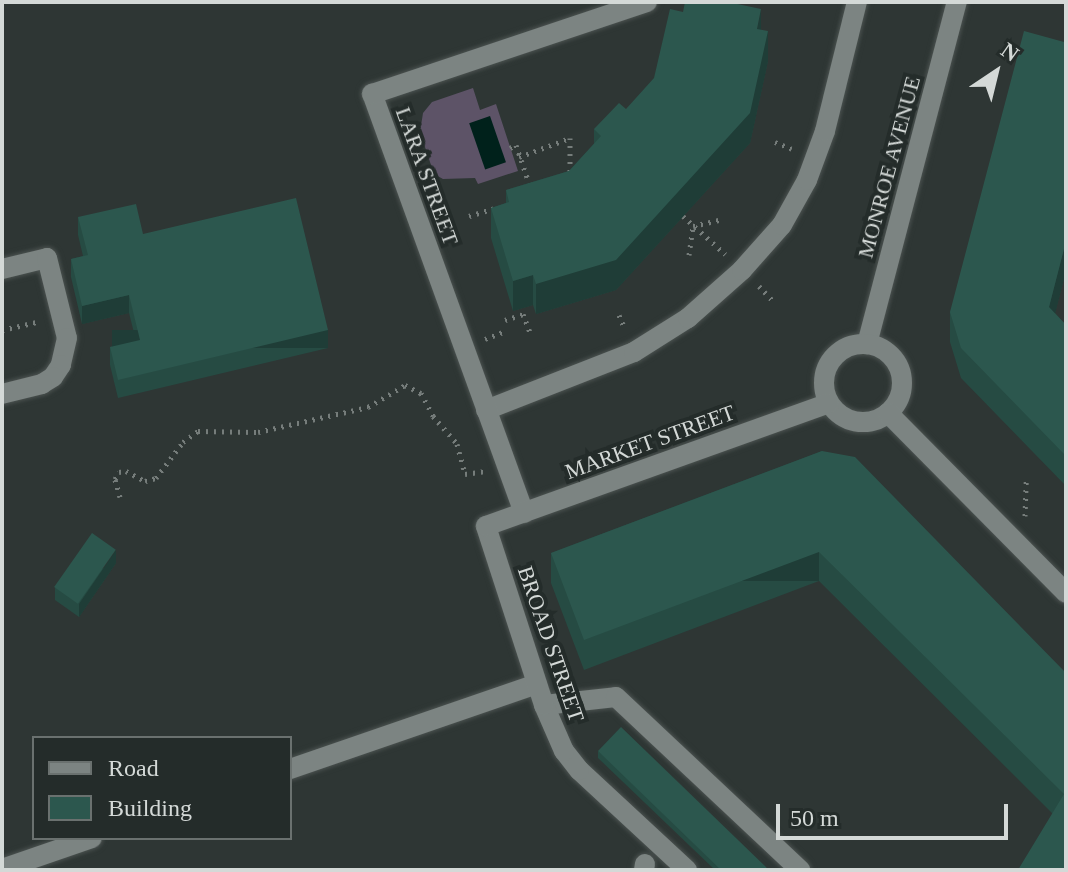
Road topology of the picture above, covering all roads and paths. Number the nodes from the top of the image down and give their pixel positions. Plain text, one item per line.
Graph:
1 (647, 2) edge
2 (857, 2) edge
3 (957, 2) edge
4 (616, 7) edge
5 (510, 148) dead end
6 (519, 157) junction
7 (567, 183) edge
8 (533, 195) edge
9 (507, 203) edge
10 (469, 216) dead end
11 (683, 216) edge
12 (723, 219) dead end
13 (693, 226) junction
14 (689, 255) dead end
15 (725, 255) dead end
16 (2, 269) edge
17 (761, 288) dead end
18 (775, 303) dead end
19 (505, 320) dead end
20 (531, 335) dead end
21 (867, 344) junction
22 (2, 394) edge
23 (829, 403) junction
24 (486, 410) junction
25 (888, 413) junction
26 (488, 471) dead end
27 (120, 497) dead end
28 (524, 513) junction
29 (486, 526) joint
30 (1066, 593) edge
31 (537, 684) junction
32 (544, 705) junction
33 (292, 768) edge
34 (86, 840) edge
35 (2, 869) edge
36 (687, 870) edge
37 (800, 870) edge

1 - 4 street, LARA STREET
2 - 24 street
3 - 21 street, MONROE AVENUE
4 - 24 street, LARA STREET
5 - 6 path
6 - 7 path
6 - 8 path
9 - 10 path
11 - 13 path
12 - 13 path
13 - 14 path
13 - 15 path
16 - 22 street
17 - 18 path
19 - 20 path
21 - 23 street
21 - 25 street
23 - 25 street
23 - 28 street, MARKET STREET
24 - 28 street, LARA STREET
25 - 30 street
26 - 27 path
28 - 29 street, MARKET STREET
29 - 31 street, BROAD STREET
31 - 32 street, BROAD STREET
31 - 33 street
32 - 36 street, BROAD STREET
32 - 37 street
34 - 35 street

